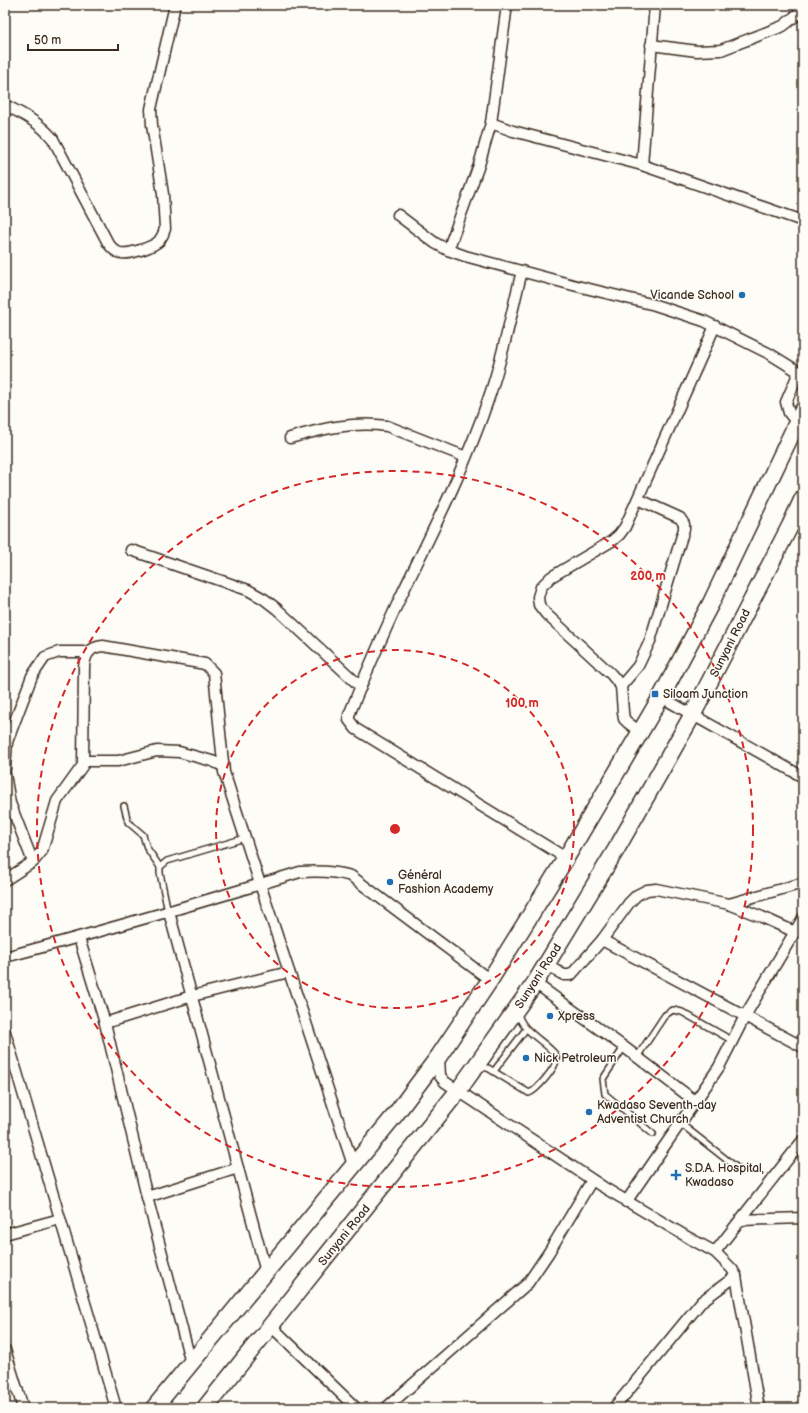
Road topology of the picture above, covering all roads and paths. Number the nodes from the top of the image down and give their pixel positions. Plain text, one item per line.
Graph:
1 (175, 5) edge
2 (507, 5) edge
3 (655, 5) edge
4 (803, 10) edge
5 (651, 45) junction
6 (5, 104) edge
7 (491, 123) junction
8 (642, 165) junction
9 (398, 215) dead end
10 (803, 221) edge
11 (448, 250) junction
12 (522, 271) junction
13 (715, 326) junction
14 (801, 367) edge
15 (800, 417) edge
16 (290, 438) dead end
17 (466, 458) junction
18 (803, 498) edge
19 (638, 499) junction
20 (130, 550) dead end
21 (89, 652) junction
22 (621, 686) junction
23 (361, 687) junction
24 (661, 697) junction
25 (693, 714) junction
26 (640, 732) junction
27 (84, 761) junction
28 (223, 766) junction
29 (5, 769) edge
30 (5, 774) edge
31 (803, 777) edge
32 (124, 806) dead end
33 (246, 838) junction
34 (566, 858) junction
35 (33, 862) junction
36 (160, 867) junction
37 (5, 880) edge
38 (803, 883) edge
39 (260, 884) junction
40 (729, 904) junction
41 (168, 912) junction
42 (803, 918) edge
43 (794, 932) junction
44 (79, 938) junction
45 (602, 940) junction
46 (5, 957) edge
47 (546, 965) junction
48 (289, 972) junction
49 (490, 980) junction
50 (534, 983) junction
51 (192, 996) junction
52 (516, 1009) junction
53 (745, 1016) junction
54 (105, 1023) junction
55 (526, 1028) junction
56 (5, 1032) edge
57 (733, 1041) junction
58 (801, 1046) dead end
59 (624, 1047) junction
60 (440, 1056) junction
61 (637, 1057) junction
62 (474, 1070) junction
63 (494, 1071) junction
64 (458, 1091) junction
65 (695, 1101) junction
66 (680, 1123) junction
67 (653, 1134) dead end
68 (803, 1140) edge
69 (354, 1165) junction
70 (238, 1168) junction
71 (741, 1171) dead end
72 (592, 1180) junction
73 (147, 1197) junction
74 (626, 1202) junction
75 (803, 1218) edge
76 (60, 1219) junction
77 (741, 1220) junction
78 (5, 1234) edge
79 (715, 1252) junction
80 (266, 1272) junction
81 (736, 1276) junction
82 (271, 1326) junction
83 (5, 1350) edge
84 (191, 1363) junction
85 (391, 1407) edge
86 (22, 1408) edge
87 (116, 1408) edge
88 (154, 1408) edge
89 (205, 1408) edge
90 (356, 1408) edge
91 (614, 1408) edge
92 (759, 1408) edge

1 - 6 street
2 - 7 street
3 - 5 street
4 - 5 street
5 - 8 street
7 - 8 street
7 - 11 street
8 - 10 street
9 - 11 street
11 - 12 street
12 - 13 street
12 - 17 street
13 - 14 street
13 - 19 street
14 - 15 street
15 - 24 main road
16 - 17 street
17 - 23 street
18 - 25 main road, Sunyani Road
19 - 22 street
19 - 22 street
20 - 23 street
21 - 27 street
21 - 28 street
21 - 29 street
22 - 26 street
23 - 34 street
24 - 25 street
24 - 26 main road
25 - 31 street
25 - 47 main road, Sunyani Road
26 - 34 main road
27 - 28 street
27 - 35 street
28 - 33 street
30 - 35 street
32 - 36 lane
33 - 36 lane
33 - 39 street
34 - 49 main road
35 - 37 street
36 - 41 lane
38 - 40 street
39 - 41 street
39 - 48 street
39 - 49 street
40 - 43 street
40 - 45 street
41 - 44 street
41 - 51 street
42 - 43 street
43 - 53 street
44 - 46 street
44 - 54 street
45 - 47 street
45 - 53 street
47 - 50 main road, Sunyani Road
48 - 51 street
48 - 69 street
49 - 60 main road
50 - 52 main road, Sunyani Road
50 - 59 street
51 - 54 street
51 - 70 street
52 - 55 lane
52 - 62 main road, Sunyani Road
53 - 57 street
53 - 58 street
54 - 73 street
55 - 63 lane
55 - 63 lane
56 - 76 street
57 - 61 lane
57 - 65 street
59 - 61 street
59 - 67 lane
60 - 64 street
60 - 69 main road
61 - 65 street
62 - 63 lane
62 - 64 main road, Sunyani Road
64 - 72 street
64 - 82 main road, Sunyani Road
65 - 66 street
66 - 71 lane
66 - 74 street
68 - 77 street
69 - 80 main road
70 - 73 street
70 - 80 street
72 - 74 street
72 - 85 street
73 - 84 street
74 - 79 street
75 - 77 street
76 - 78 street
76 - 87 street
77 - 79 street
79 - 81 street
80 - 84 main road
81 - 91 street
81 - 92 street
82 - 89 main road, Sunyani Road
82 - 90 street
83 - 86 street
84 - 88 main road

